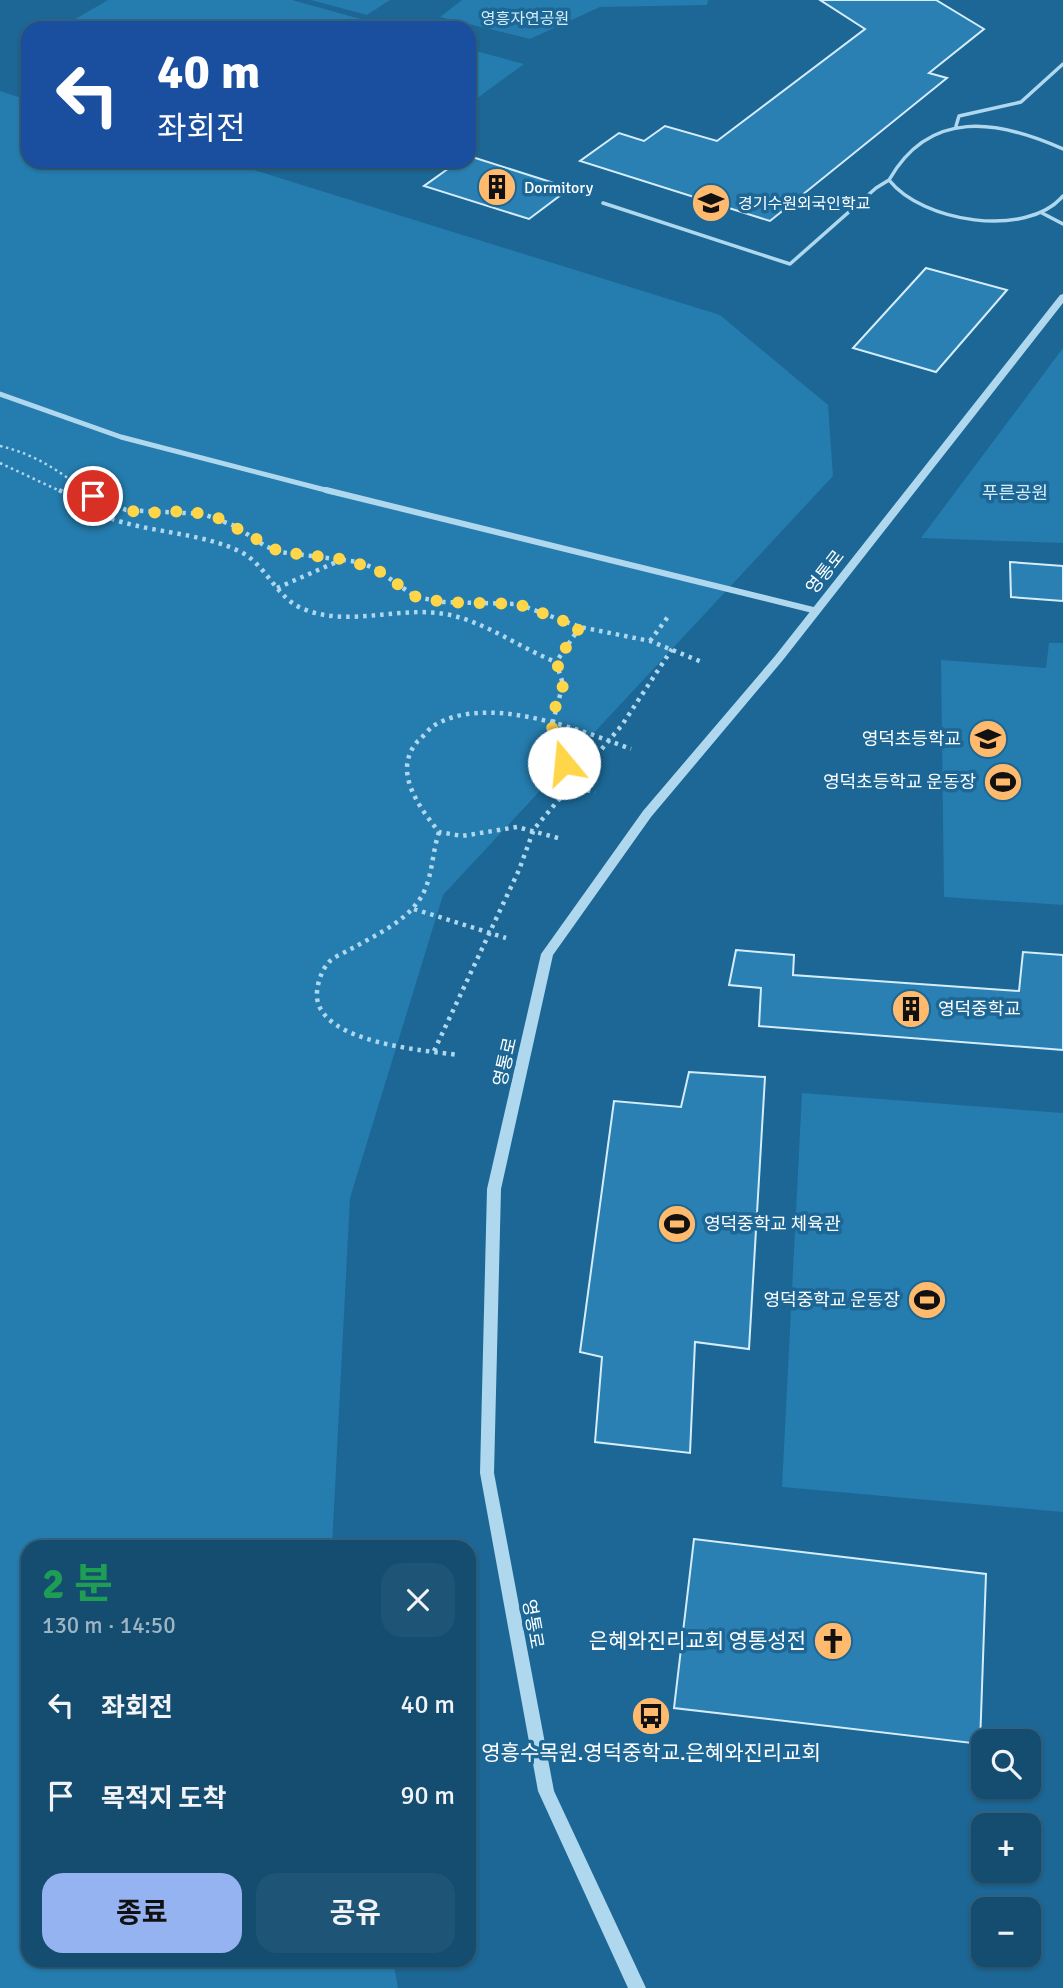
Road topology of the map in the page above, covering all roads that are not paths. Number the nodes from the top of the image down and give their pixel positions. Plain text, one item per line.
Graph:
1 (1063, 64) edge
2 (956, 126) junction
3 (1063, 149) edge
4 (889, 180) junction
5 (1063, 196) edge
6 (603, 203) dead end
7 (1042, 213) junction
8 (1063, 224) edge
9 (1063, 297) edge
10 (0, 394) edge
11 (817, 611) junction
12 (637, 1988) edge

1 - 2 lane
2 - 3 lane
2 - 4 lane
4 - 6 lane
4 - 7 lane
5 - 7 lane
7 - 8 lane
9 - 11 street, 영통로
10 - 11 street
11 - 12 street, 영통로

